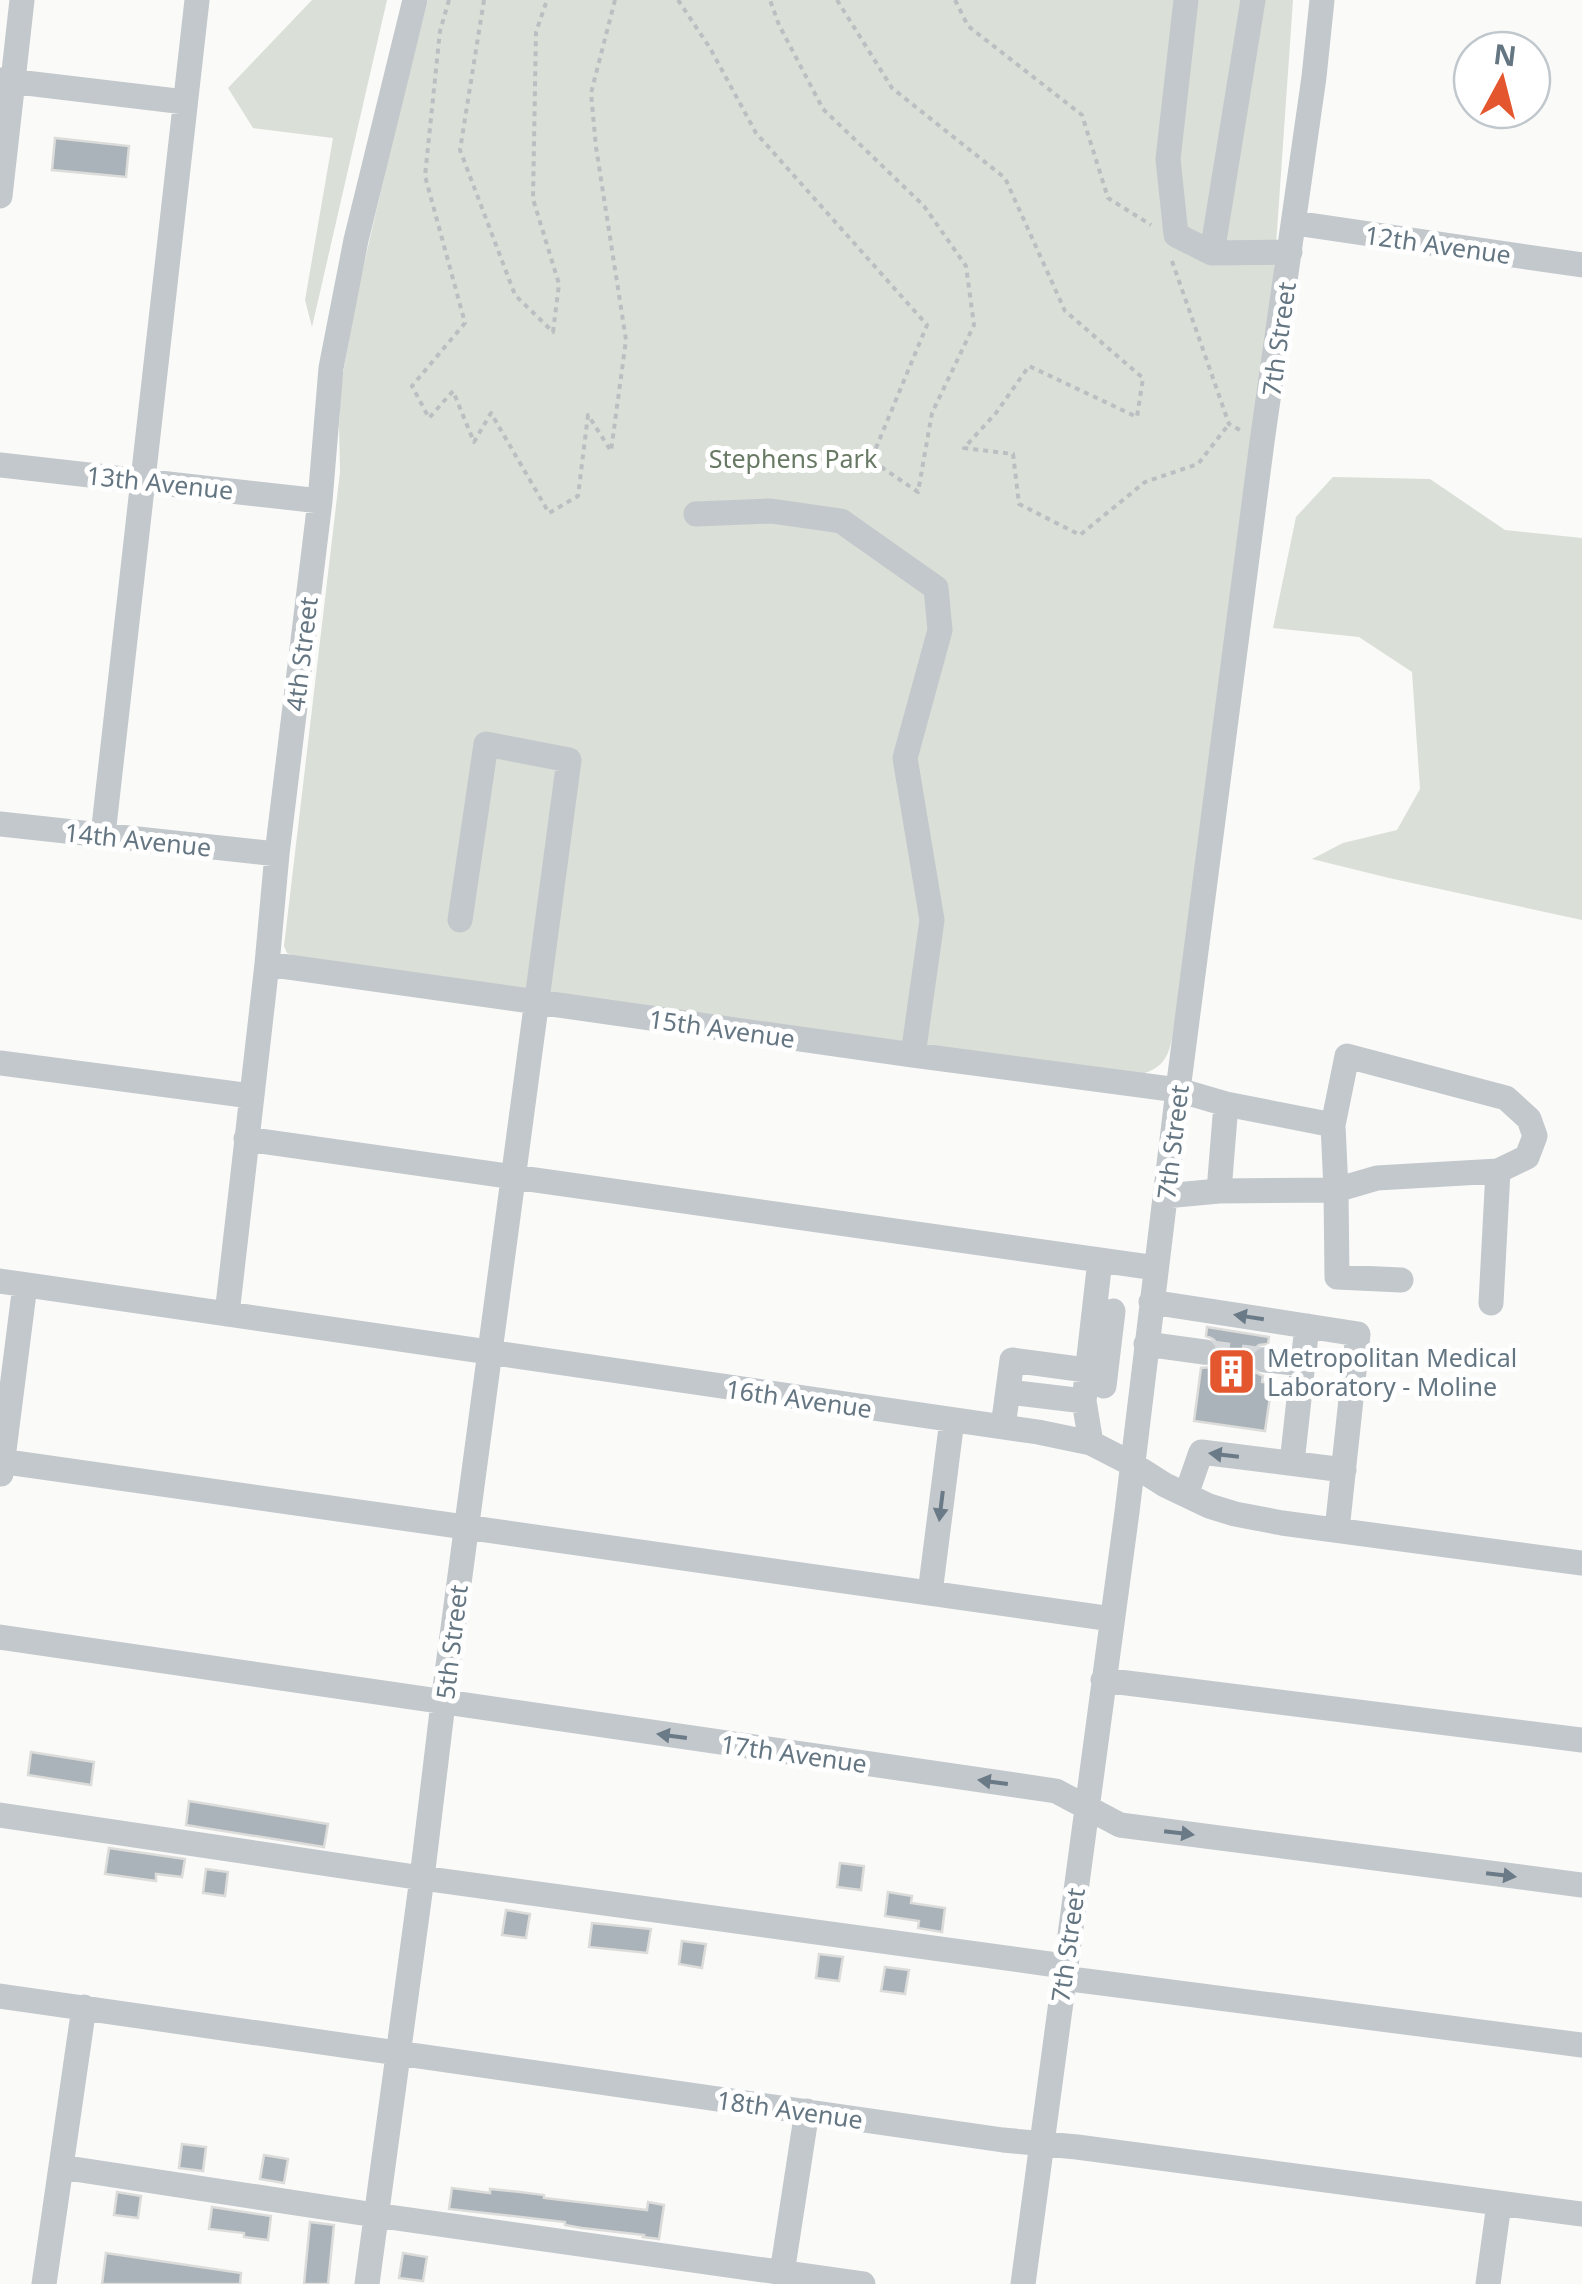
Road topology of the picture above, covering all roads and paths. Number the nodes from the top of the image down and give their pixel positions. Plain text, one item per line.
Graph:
1 (22, 0) edge
2 (197, 0) edge
3 (415, 0) edge
4 (448, 0) edge
5 (484, 0) edge
6 (547, 0) edge
7 (615, 0) edge
8 (678, 0) edge
9 (770, 0) edge
10 (837, 0) edge
11 (955, 0) edge
12 (1186, 0) edge
13 (1253, 0) edge
14 (1322, 0) edge
15 (6, 81) edge
16 (185, 102) junction
17 (0, 196) edge
18 (1294, 223) junction
19 (1162, 232) dead end
20 (1168, 250) dead end
21 (1290, 252) junction
22 (1212, 253) junction
23 (1582, 265) edge
24 (0, 464) edge
25 (144, 480) junction
26 (320, 500) junction
27 (696, 514) dead end
28 (0, 824) edge
29 (103, 835) junction
30 (277, 854) junction
31 (460, 920) dead end
32 (267, 964) junction
33 (535, 1000) junction
34 (913, 1056) junction
35 (0, 1063) edge
36 (1178, 1090) junction
37 (251, 1096) junction
38 (1226, 1104) junction
39 (1333, 1125) junction
40 (246, 1138) junction
41 (1498, 1171) junction
42 (512, 1176) junction
43 (1336, 1190) junction
44 (1220, 1191) junction
45 (1165, 1196) junction
46 (1100, 1260) junction
47 (1156, 1268) junction
48 (1401, 1280) dead end
49 (12, 1283) edge
50 (1490, 1303) dead end
51 (1150, 1308) junction
52 (1104, 1310) junction
53 (227, 1314) junction
54 (1307, 1326) junction
55 (1146, 1344) junction
56 (1204, 1352) tunnel mouth
57 (489, 1354) junction
58 (1265, 1360) tunnel mouth
59 (1303, 1364) junction
60 (1090, 1385) junction
61 (1141, 1391) junction
62 (952, 1420) junction
63 (1004, 1427) junction
64 (1091, 1442) junction
65 (1292, 1463) junction
66 (1132, 1464) junction
67 (1, 1466) edge
68 (1344, 1470) junction
69 (1186, 1495) junction
70 (466, 1527) junction
71 (1337, 1530) junction
72 (1582, 1562) edge
73 (930, 1593) junction
74 (1112, 1619) junction
75 (0, 1638) edge
76 (1103, 1680) junction
77 (443, 1703) junction
78 (1582, 1740) edge
79 (1086, 1807) junction
80 (0, 1815) edge
81 (422, 1878) junction
82 (1582, 1885) edge
83 (1063, 1972) junction
84 (0, 1996) edge
85 (84, 2007) junction
86 (1582, 2045) edge
87 (398, 2052) junction
88 (807, 2112) junction
89 (1041, 2143) junction
90 (61, 2167) junction
91 (1499, 2204) junction
92 (1582, 2214) edge
93 (375, 2215) junction
94 (782, 2272) junction
95 (44, 2284) edge
96 (367, 2284) edge
97 (863, 2284) edge
98 (1023, 2284) edge
99 (1488, 2284) edge

1 - 15 street
2 - 16 street
3 - 26 street, 4th Street
4 - 7 path
5 - 6 path
8 - 9 path
10 - 20 path
11 - 19 path
12 - 22 street
13 - 22 street
14 - 18 street, 7th Street
15 - 16 street
15 - 17 street
16 - 25 street
18 - 21 street, 7th Street
18 - 23 street, 12th Avenue
21 - 22 street
21 - 36 street, 7th Street
24 - 25 street, 13th Avenue
25 - 26 street, 13th Avenue
25 - 29 street
26 - 30 street, 4th Street
27 - 34 street
28 - 29 street, 14th Avenue
29 - 30 street, 14th Avenue
30 - 32 street, 4th Street
31 - 33 street, 5th Street
32 - 33 street, 15th Avenue
32 - 37 street, 4th Street
33 - 34 street, 15th Avenue
33 - 42 street, 5th Street
34 - 36 street, 15th Avenue
35 - 37 street
36 - 38 street, 15th Avenue
36 - 45 street, 7th Street
37 - 40 street, 4th Street
38 - 39 street, 15th Avenue
38 - 44 street
39 - 41 street
39 - 43 street
40 - 42 street
40 - 53 street, 4th Street
41 - 43 street
41 - 50 street
42 - 46 street
42 - 57 street, 5th Street
43 - 44 street
43 - 48 street
44 - 45 street
45 - 47 street, 7th Street
46 - 47 street
46 - 52 street
47 - 51 street, 7th Street
49 - 53 street, 16th Avenue
49 - 67 street
51 - 52 street
54 -> 51 street
51 - 55 street, 7th Street
52 - 60 street
53 - 57 street, 16th Avenue
54 - 59 street
54 - 68 street
55 - 56 street
55 - 61 street, 7th Street
57 - 62 street, 16th Avenue
57 - 70 street, 5th Street
58 - 59 street
59 - 65 street
60 - 61 street
60 - 63 street
60 - 64 street
61 - 66 street, 7th Street
62 - 63 street, 16th Avenue
62 -> 73 street
63 - 64 street, 16th Avenue
64 - 66 street, 16th Avenue
65 - 68 street
65 -> 69 street
66 - 69 street, 16th Avenue
66 - 74 street, 7th Street
67 - 70 street
68 - 71 street
69 - 71 street, 16th Avenue
70 - 73 street
70 - 77 street, 5th Street
71 - 72 street, 16th Avenue
73 - 74 street
74 - 76 street, 7th Street
75 - 77 street, 17th Avenue
76 - 78 street
76 - 79 street, 7th Street
79 -> 77 street, 17th Avenue
77 - 81 street, 5th Street
79 -> 82 street, 17th Avenue
79 - 83 street, 7th Street
80 - 81 street
81 - 83 street
81 - 87 street, 5th Street
83 - 86 street
83 - 89 street, 7th Street
84 - 85 street, 18th Avenue
85 - 87 street, 18th Avenue
85 - 90 street
87 - 88 street, 18th Avenue
87 - 93 street, 5th Street
88 - 89 street, 18th Avenue
88 - 94 street
89 - 91 street, 18th Avenue
89 - 98 street, 7th Street
90 - 93 street
90 - 95 street
91 - 92 street, 18th Avenue
91 - 99 street
93 - 94 street
93 - 96 street, 5th Street
94 - 97 street

